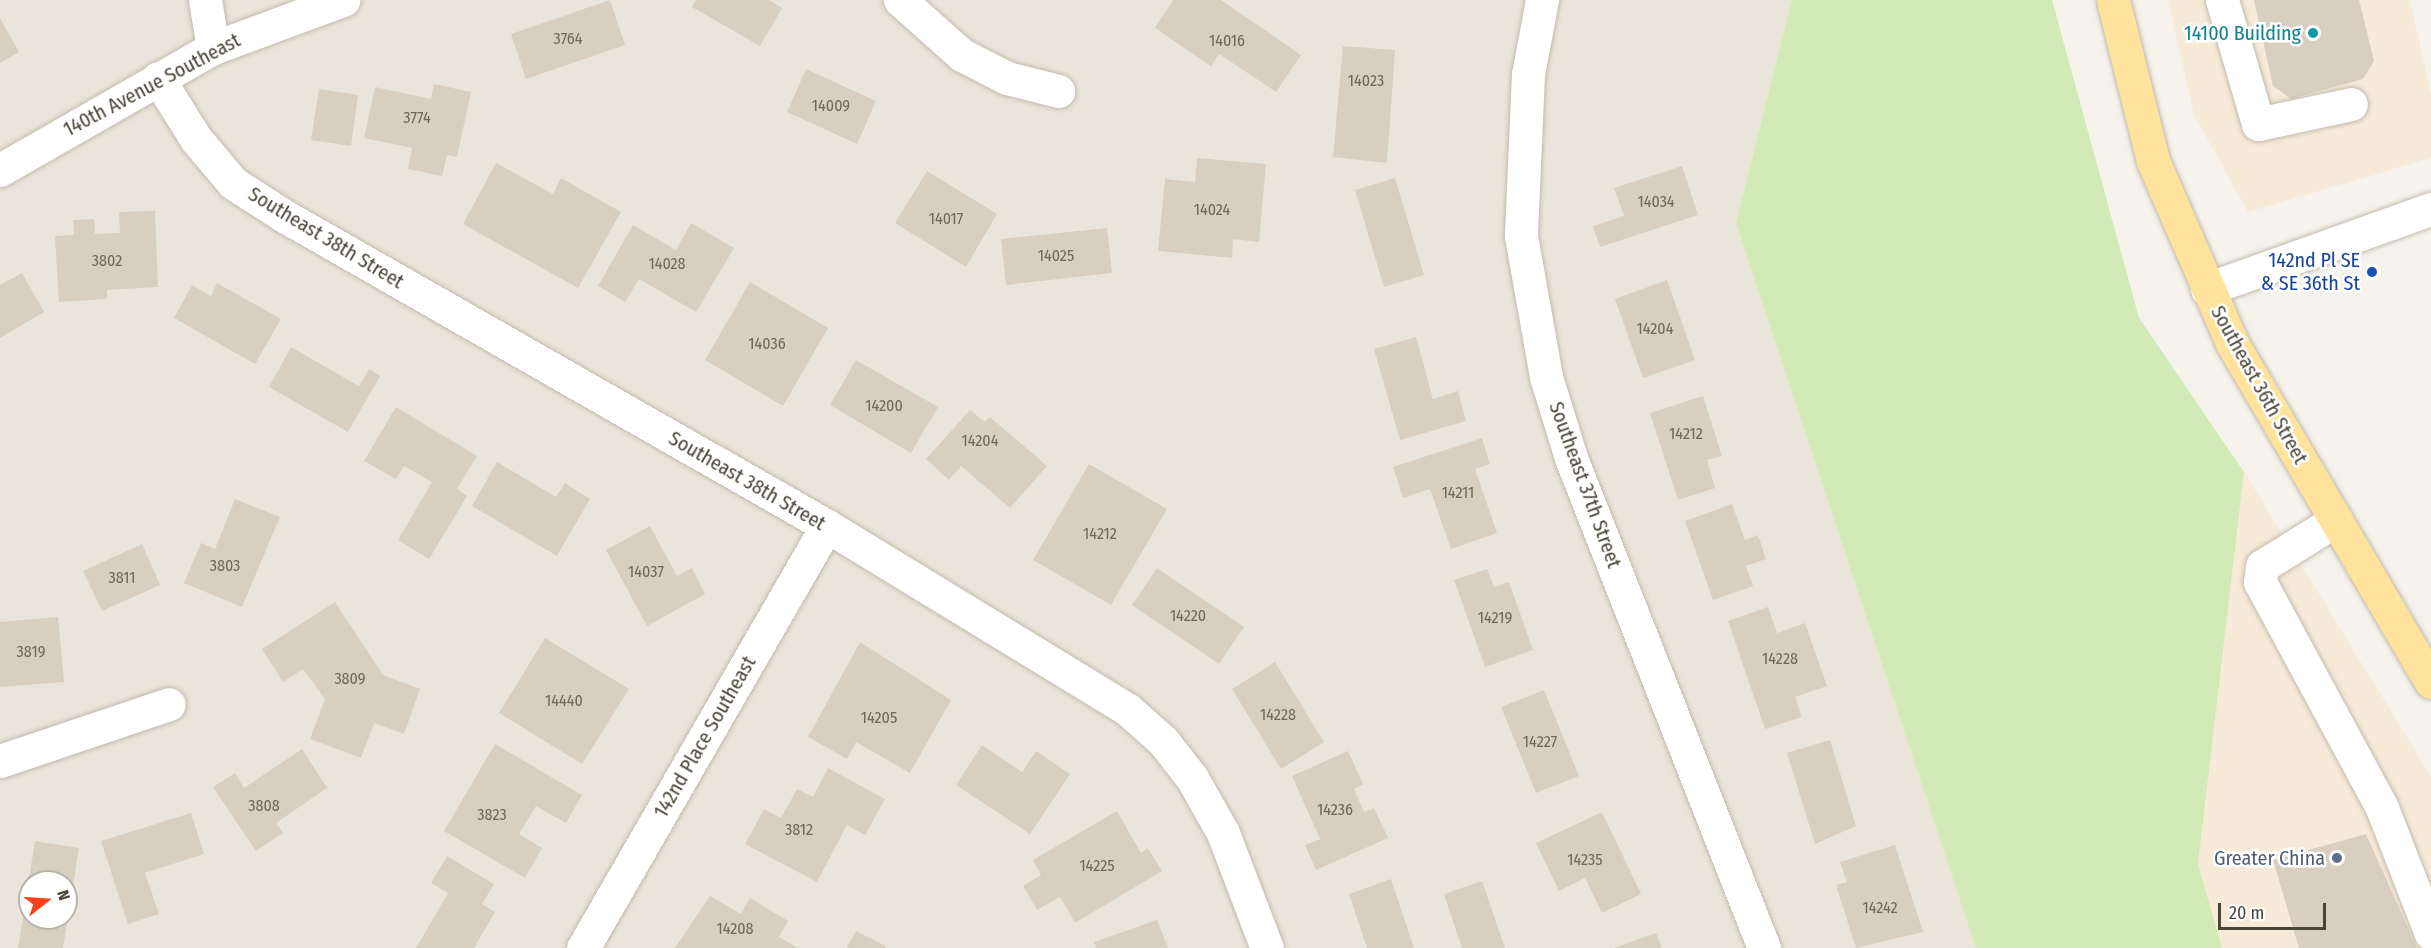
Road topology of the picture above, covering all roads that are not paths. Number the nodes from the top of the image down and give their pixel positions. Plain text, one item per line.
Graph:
1 (205, 0) edge
2 (343, 0) edge
3 (900, 0) edge
4 (1542, 0) edge
5 (2113, 0) edge
6 (2222, 0) edge
7 (213, 48) junction
8 (158, 78) junction
9 (1058, 91) dead end
10 (2351, 104) dead end
11 (0, 170) edge
12 (2431, 209) edge
13 (2207, 289) junction
14 (2336, 520) junction
15 (827, 526) junction
16 (2431, 682) edge
17 (169, 704) dead end
18 (0, 761) edge
19 (2431, 934) edge
20 (583, 948) edge
21 (1267, 948) edge
22 (1764, 948) edge

1 - 7 street
2 - 7 street, 140th Avenue Southeast
3 - 9 street
4 - 22 street, Southeast 37th Street
5 - 13 main road, Southeast 36th Street
6 - 10 street
7 - 8 street, 140th Avenue Southeast
8 - 11 street, 140th Avenue Southeast
8 - 15 street, Southeast 38th Street
12 - 13 street
13 - 14 main road, Southeast 36th Street
14 - 16 main road, Southeast 36th Street
14 - 19 street
15 - 20 street, 142nd Place Southeast
15 - 21 street, Southeast 38th Street
17 - 18 street

